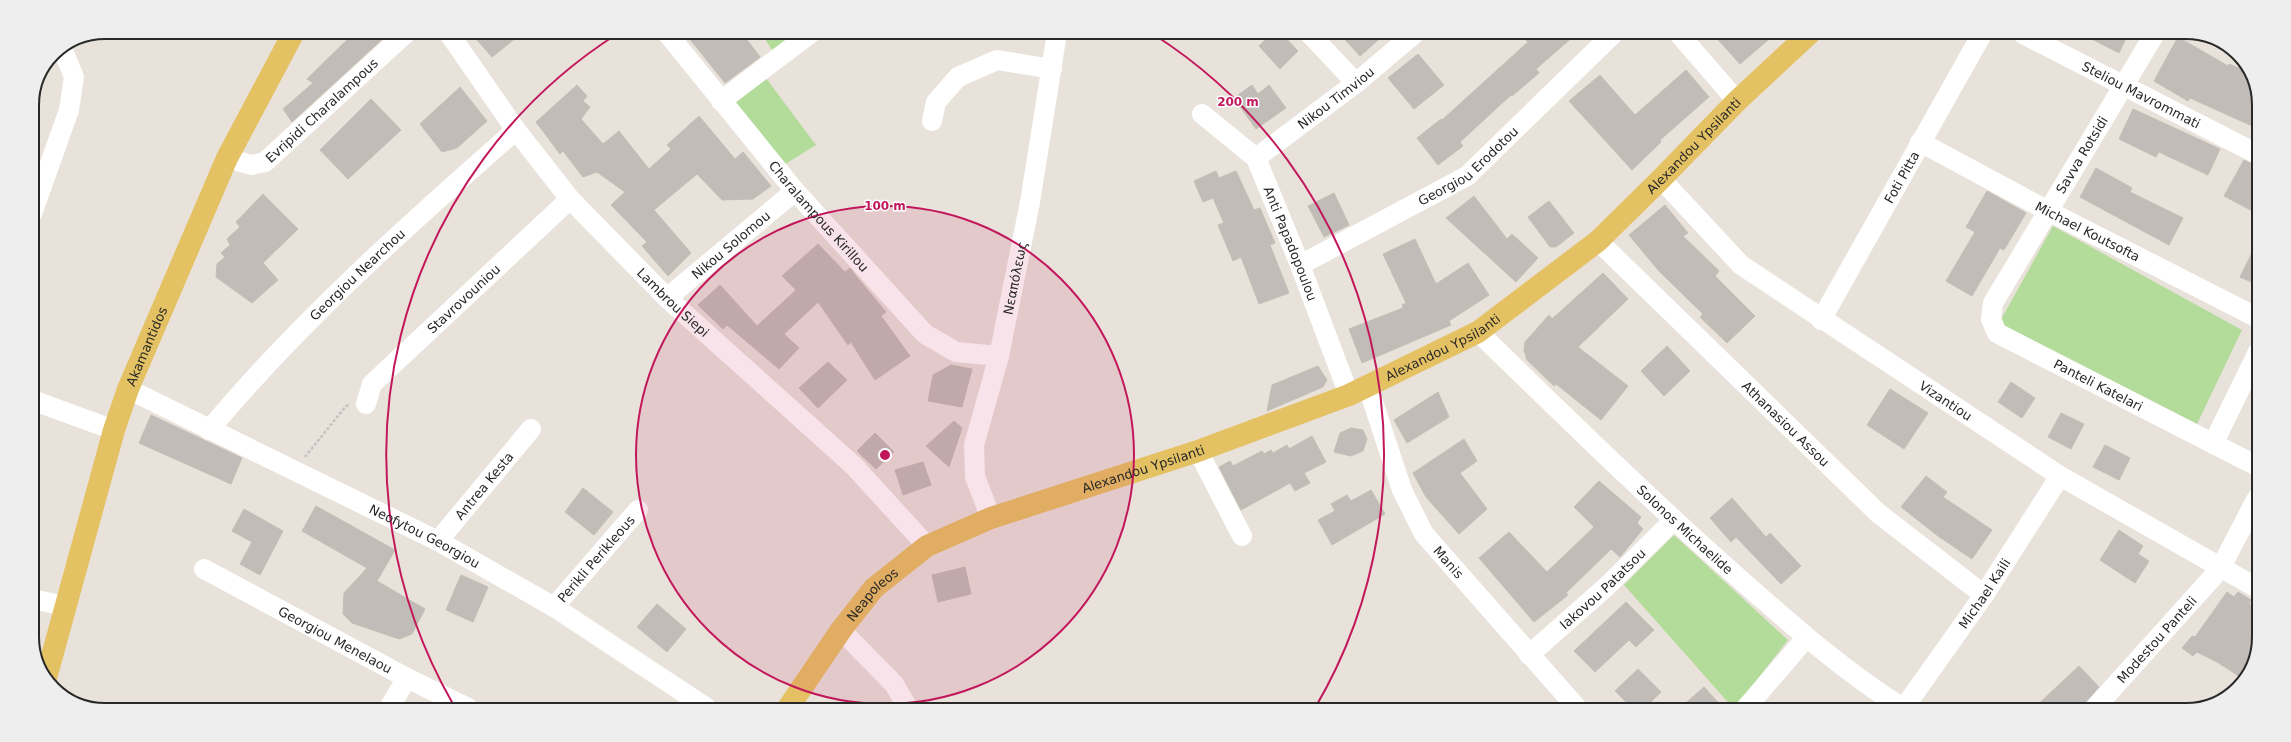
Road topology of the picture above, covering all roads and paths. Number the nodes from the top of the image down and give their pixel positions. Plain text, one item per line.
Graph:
1 (290, 39) edge
2 (399, 39) edge
3 (453, 39) edge
4 (672, 39) edge
5 (804, 39) edge
6 (1056, 39) edge
7 (1314, 39) edge
8 (1408, 39) edge
9 (1608, 39) edge
10 (1683, 39) edge
11 (1804, 39) edge
12 (1979, 39) edge
13 (2032, 39) edge
14 (2151, 39) edge
15 (64, 53) edge
16 (1052, 68) junction
17 (1356, 84) junction
18 (2123, 87) junction
19 (722, 101) junction
20 (1737, 101) junction
21 (1202, 114) dead end
22 (932, 120) dead end
23 (516, 130) junction
24 (1920, 142) junction
25 (2252, 152) edge
26 (227, 158) junction
27 (1256, 158) junction
28 (1661, 180) junction
29 (795, 191) junction
30 (39, 195) edge
31 (570, 198) junction
32 (2048, 211) junction
33 (1598, 241) junction
34 (1300, 265) junction
35 (667, 298) junction
36 (2252, 315) edge
37 (1991, 319) joint
38 (1821, 320) junction
39 (1478, 332) junction
40 (998, 356) junction
41 (2252, 364) edge
42 (128, 389) junction
43 (1358, 391) junction
44 (39, 403) edge
45 (366, 404) joint
46 (531, 429) dead end
47 (114, 430) junction
48 (209, 430) junction
49 (2213, 444) junction
50 (1198, 451) junction
51 (2252, 464) edge
52 (294, 472) junction
53 (2060, 476) junction
54 (2252, 508) edge
55 (638, 510) dead end
56 (991, 518) junction
57 (1673, 521) junction
58 (1242, 536) dead end
59 (438, 541) junction
60 (927, 546) junction
61 (204, 569) dead end
62 (2220, 569) junction
63 (2252, 585) edge
64 (1984, 595) junction
65 (39, 600) edge
66 (65, 606) junction
67 (554, 607) junction
68 (841, 630) junction
69 (1806, 638) junction
70 (1529, 655) junction
71 (48, 670) edge
72 (407, 678) junction
73 (392, 703) edge
74 (458, 703) edge
75 (699, 703) edge
76 (791, 703) edge
77 (905, 703) edge
78 (1573, 703) edge
79 (1751, 703) edge
80 (1896, 703) edge
81 (1909, 703) edge
82 (2099, 703) edge

1 - 26 main road, Akamantidos
2 - 26 street, Evripidi Charalampous
3 - 23 street, Lambrou Siepi
4 - 19 street, Charalampous Kirillou
5 - 19 street
6 - 16 street, Νεαπόλεως
7 - 17 street
8 - 17 street, Nikou Timviou
9 - 34 street, Georgiou Erodotou
10 - 20 street
11 - 20 main road, Alexandou Ypsilanti
12 - 24 street, Foti Pitta
13 - 18 street, Steliou Mavrommati
14 - 18 street, Savva Rotsidi
15 - 30 street
16 - 22 street
16 - 40 street, Νεαπόλεως
17 - 27 street, Nikou Timviou
18 - 25 street, Steliou Mavrommati
18 - 32 street, Savva Rotsidi
19 - 29 street, Charalampous Kirillou
20 - 28 main road, Alexandou Ypsilanti
21 - 27 street, Anti Papadopoulou
23 - 31 street, Lambrou Siepi
23 - 48 street, Georgiou Nearchou
24 - 32 street, Michael Koutsofta
24 - 38 street, Foti Pitta
26 - 42 main road, Akamantidos
27 - 34 street, Anti Papadopoulou
28 - 33 main road, Alexandou Ypsilanti
28 - 38 street, Vizantiou
29 - 35 street, Nikou Solomou
29 - 40 street, Charalampous Kirillou
31 - 35 street, Lambrou Siepi
31 - 45 street, Stavrovouniou
32 - 36 street, Michael Koutsofta
32 - 37 street, Savva Rotsidi
33 - 39 main road, Alexandou Ypsilanti
33 - 64 street, Athanasiou Assou
34 - 43 street, Anti Papadopoulou
35 - 60 street, Lambrou Siepi
37 - 49 street, Panteli Katelari
38 - 53 street, Vizantiou
39 - 43 main road, Alexandou Ypsilanti
39 - 57 street, Solonos Michaelide
40 - 56 street, Νεαπόλεως
41 - 49 street
42 - 47 main road, Akamantidos
42 - 48 street, Neofytou Georgiou
43 - 50 main road, Alexandou Ypsilanti
43 - 70 street, Manis
44 - 47 street
45 - 52 path
46 - 59 street, Antrea Kesta
47 - 66 main road, Akamantidos
48 - 52 street, Neofytou Georgiou
49 - 51 street, Panteli Katelari
50 - 56 main road, Alexandou Ypsilanti
50 - 58 street
52 - 59 street, Neofytou Georgiou
53 - 62 street, Vizantiou
53 - 64 street, Michael Kaili
54 - 62 street, Modestou Panteli
55 - 67 street, Perikli Perikleous
56 - 60 main road, Neapoleos
57 - 69 street, Solonos Michaelide
57 - 70 street, Iakovou Patatsou
59 - 67 street, Neofytou Georgiou
60 - 68 main road, Neapoleos
61 - 72 street, Georgiou Menelaou
62 - 63 street, Vizantiou
62 - 82 street, Modestou Panteli
64 - 81 street, Michael Kaili
65 - 66 street
66 - 71 main road, Akamantidos
67 - 75 street, Neofytou Georgiou
68 - 76 main road, Neapoleos
68 - 77 street
69 - 79 street
69 - 80 street, Solonos Michaelide
70 - 78 street, Manis
72 - 73 street
72 - 74 street, Georgiou Menelaou

